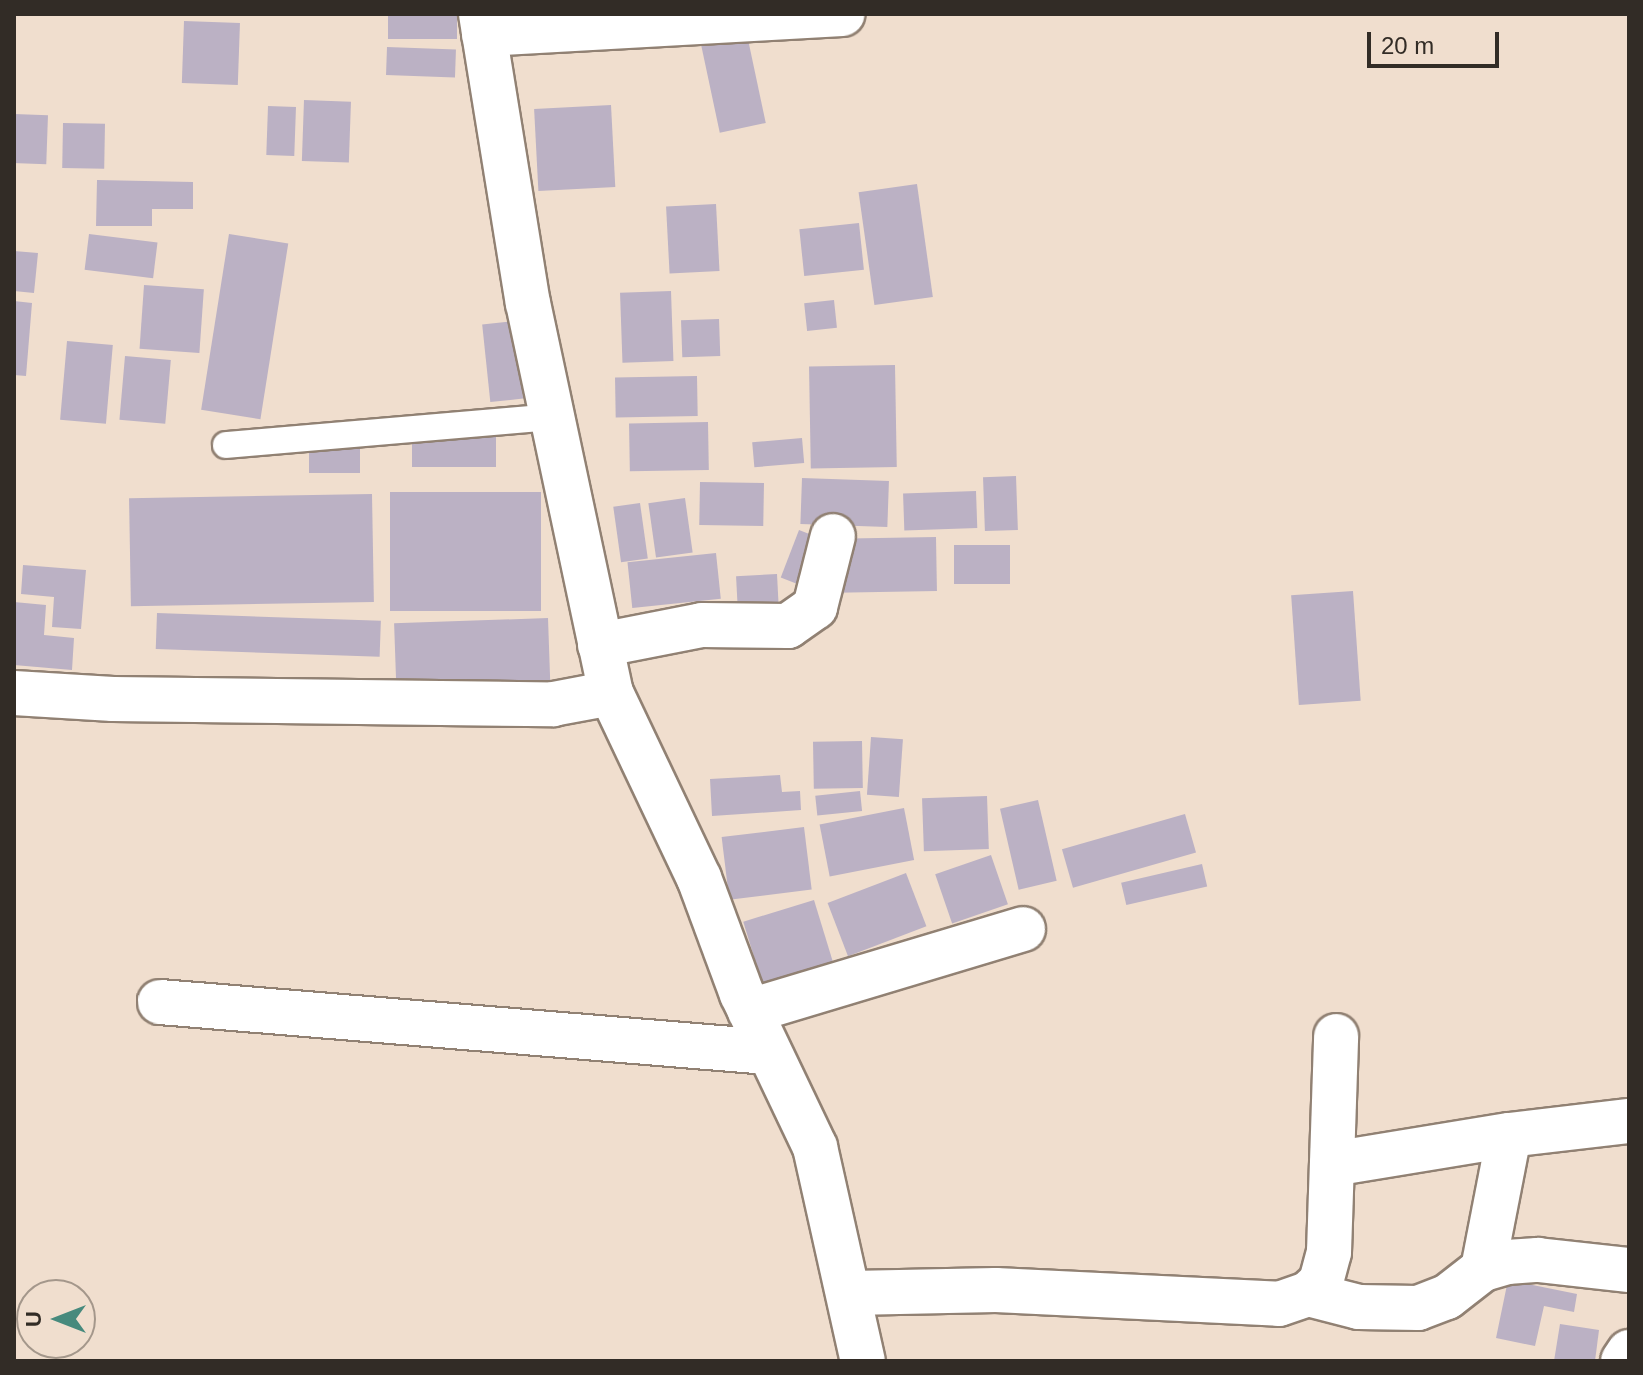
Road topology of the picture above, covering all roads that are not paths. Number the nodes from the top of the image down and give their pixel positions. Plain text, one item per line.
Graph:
1 (842, 14) edge
2 (482, 24) edge
3 (550, 417) junction
4 (226, 445) dead end
5 (833, 536) dead end
6 (600, 645) junction
7 (14, 693) edge
8 (611, 693) junction
9 (1023, 929) dead end
10 (160, 1002) dead end
11 (750, 1011) junction
12 (1336, 1036) dead end
13 (768, 1052) junction
14 (1629, 1121) edge
15 (1509, 1135) junction
16 (1332, 1164) junction
17 (1483, 1269) junction
18 (1629, 1270) edge
19 (851, 1293) junction
20 (1308, 1294) junction
21 (1629, 1352) edge
22 (863, 1361) edge
23 (1623, 1361) edge

1 - 2 street
2 - 3 street
3 - 4 lane
3 - 6 street
5 - 6 street
6 - 8 street
7 - 8 street
8 - 11 street
9 - 11 street
10 - 13 street
11 - 13 street
12 - 16 street
13 - 19 street
14 - 15 street
15 - 16 street
15 - 17 street
16 - 20 street
17 - 18 street
17 - 20 street
19 - 20 street
19 - 22 street
21 - 23 street

